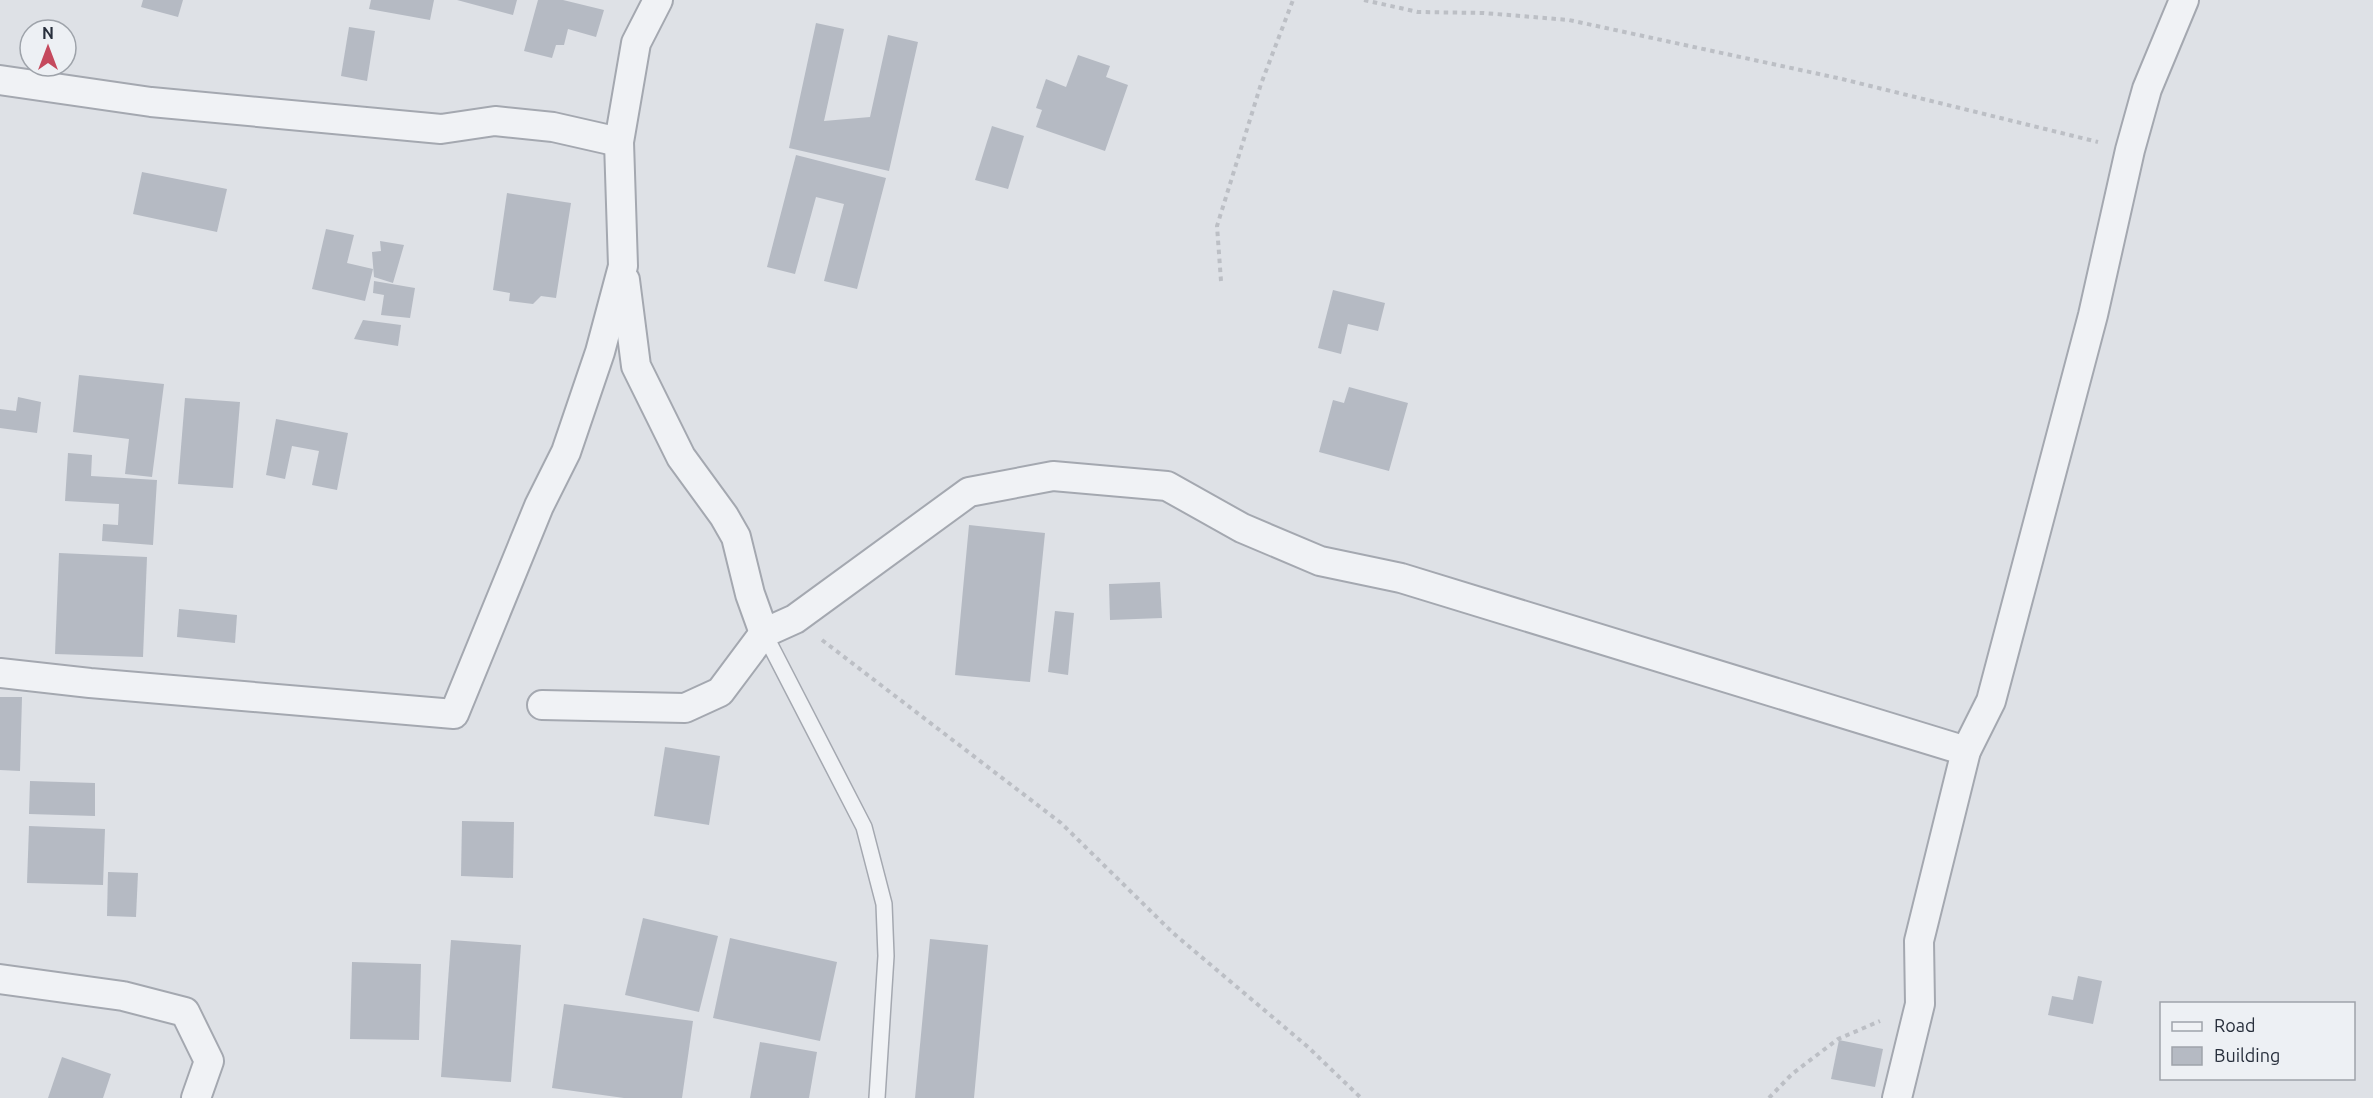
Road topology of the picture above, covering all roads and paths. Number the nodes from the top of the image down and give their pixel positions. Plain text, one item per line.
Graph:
1 (658, 0) edge
2 (1293, 0) edge
3 (1364, 0) edge
4 (2184, 0) edge
5 (0, 80) edge
6 (619, 142) junction
7 (2130, 150) junction
8 (623, 266) junction
9 (1221, 281) dead end
10 (795, 619) junction
11 (764, 633) junction
12 (0, 673) edge
13 (542, 705) dead end
14 (1966, 751) junction
15 (0, 979) edge
16 (1920, 1004) junction
17 (196, 1098) edge
18 (877, 1098) edge
19 (1360, 1098) edge
20 (1769, 1098) edge
21 (1897, 1098) edge

1 - 6 street
2 - 9 path
3 - 7 path
4 - 7 street
5 - 6 street
6 - 8 street
7 - 14 street
8 - 11 street
8 - 12 street
10 - 11 street
10 - 14 street
10 - 19 path
11 - 13 street
11 - 18 lane
14 - 16 street
15 - 17 street
16 - 20 path
16 - 21 street

